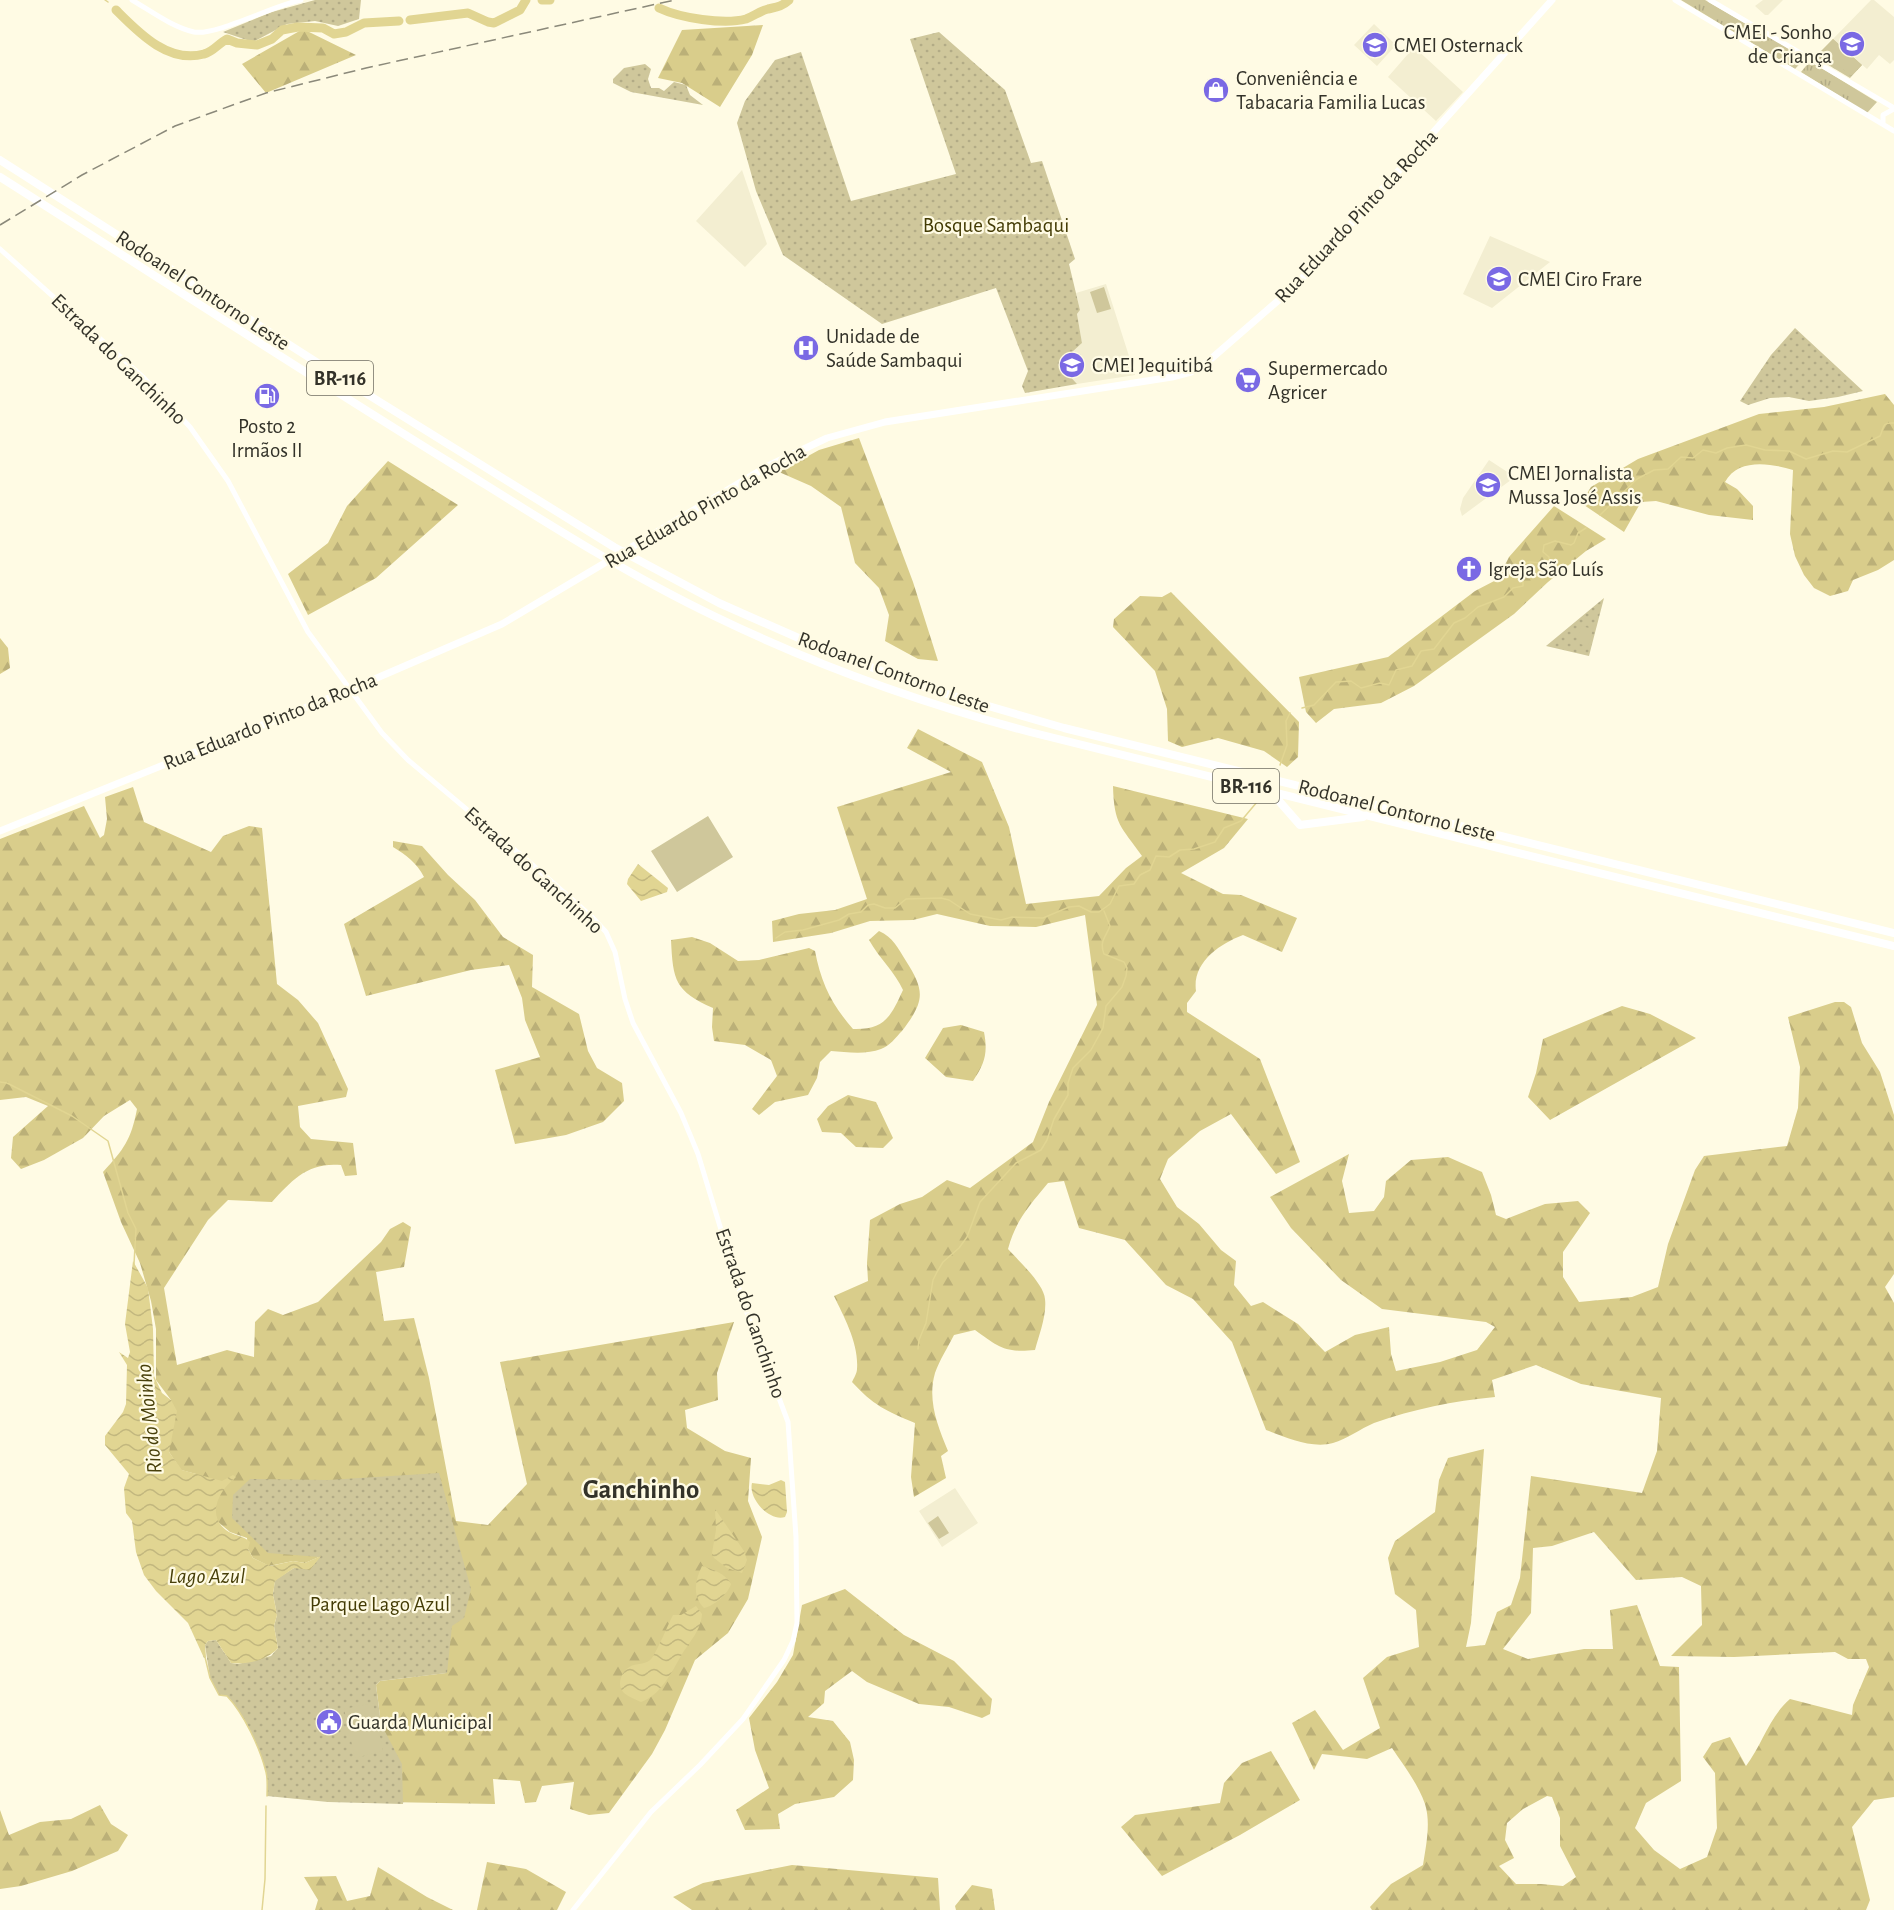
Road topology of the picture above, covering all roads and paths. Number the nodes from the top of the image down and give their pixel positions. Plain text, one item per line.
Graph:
1 (132, 0) edge
2 (301, 0) edge
3 (1552, 0) edge
4 (1675, 0) edge
5 (1710, 0) edge
6 (1894, 109) edge
7 (1884, 125) junction
8 (1894, 131) edge
9 (0, 159) edge
10 (0, 177) edge
11 (0, 249) edge
12 (349, 690) junction
13 (1241, 784) junction
14 (1373, 817) junction
15 (0, 831) edge
16 (1894, 933) edge
17 (1894, 946) edge
18 (573, 1910) edge

1 - 2 street
3 - 12 main road, Rua Eduardo Pinto da Rocha
4 - 7 street
5 - 6 street
6 - 7 street
7 - 8 street
9 - 16 highway, Rodoanel Contorno Leste / BR-116
10 - 13 highway, Rodoanel Contorno Leste / BR-116
11 - 12 street, Estrada do Ganchinho
12 - 15 main road, Rua Eduardo Pinto da Rocha
12 - 18 street, Estrada do Ganchinho
13 - 14 highway, Rodoanel Contorno Leste / BR-116
13 - 14 highway
14 - 17 highway, Rodoanel Contorno Leste / BR-116

